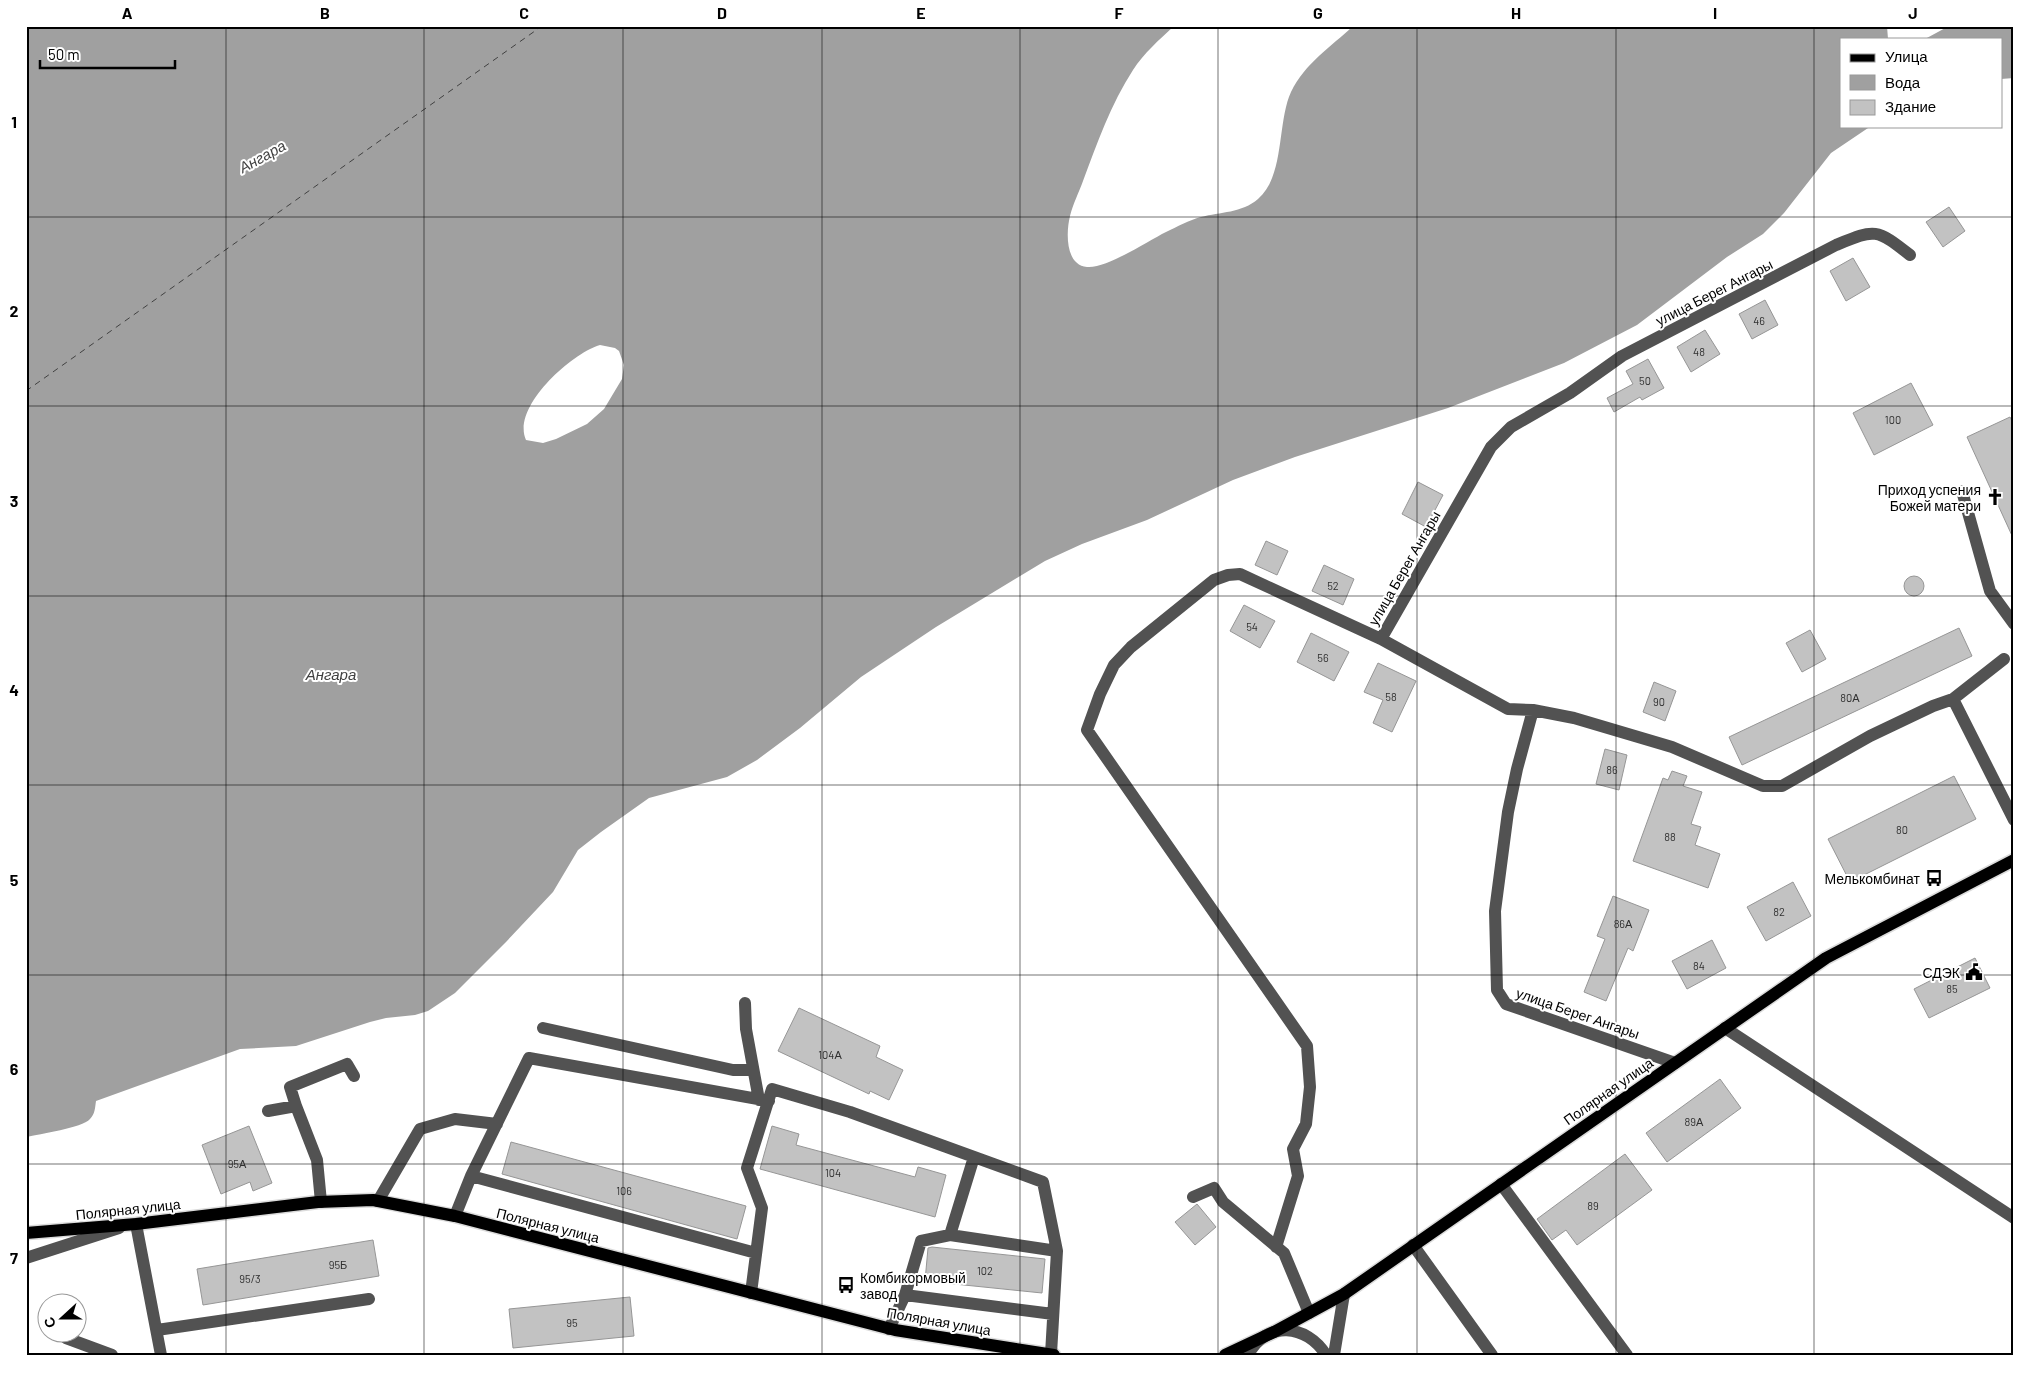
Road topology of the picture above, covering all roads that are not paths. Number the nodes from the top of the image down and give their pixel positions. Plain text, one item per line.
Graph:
1 (1910, 255) dead end
2 (1962, 491) dead end
3 (2014, 624) edge
4 (1380, 639) junction
5 (2004, 659) dead end
6 (1953, 699) junction
7 (1533, 710) junction
8 (2014, 820) edge
9 (2014, 860) edge
10 (745, 1003) dead end
11 (544, 1028) dead end
12 (1725, 1028) junction
13 (1675, 1063) junction
14 (753, 1070) junction
15 (354, 1076) dead end
16 (764, 1101) junction
17 (296, 1106) junction
18 (268, 1111) dead end
19 (497, 1124) junction
20 (974, 1157) junction
21 (471, 1176) junction
22 (1501, 1184) junction
23 (1193, 1198) dead end
24 (378, 1201) junction
25 (321, 1202) junction
26 (455, 1216) junction
27 (2014, 1218) edge
28 (131, 1225) junction
29 (26, 1233) edge
30 (950, 1235) junction
31 (1413, 1246) junction
32 (1276, 1247) junction
33 (1057, 1251) junction
34 (756, 1253) junction
35 (26, 1258) edge
36 (751, 1293) junction
37 (1344, 1294) junction
38 (905, 1295) junction
39 (369, 1299) dead end
40 (1309, 1313) junction
41 (1053, 1314) junction
42 (889, 1329) junction
43 (157, 1330) junction
44 (1274, 1332) junction
45 (82, 1344) edge
46 (1053, 1354) edge
47 (112, 1355) edge
48 (161, 1355) edge
49 (1225, 1355) edge
50 (1248, 1355) edge
51 (1326, 1355) edge
52 (1334, 1355) edge
53 (1492, 1355) edge
54 (1627, 1355) edge

1 - 4 street, улица Берег Ангары
2 - 3 street
4 - 7 street, улица Берег Ангары
4 - 32 street
5 - 6 street
6 - 7 street
6 - 8 street
7 - 13 street, улица Берег Ангары
9 - 12 main road, Полярная улица
10 - 14 street
11 - 14 street
12 - 13 main road, Полярная улица
12 - 27 street
13 - 22 main road, Полярная улица
14 - 16 street
15 - 17 street
16 - 19 street
16 - 20 street
16 - 34 street
17 - 18 street
17 - 25 street
19 - 21 street
19 - 24 street
20 - 30 street
20 - 33 street
21 - 26 street
21 - 34 street
22 - 31 main road, Полярная улица
22 - 54 street
23 - 32 street
24 - 25 main road, Полярная улица
24 - 26 main road, Полярная улица
25 - 28 main road, Полярная улица
26 - 36 main road, Полярная улица
28 - 29 main road, Полярная улица
28 - 35 street
28 - 43 street
30 - 33 street
30 - 38 street
31 - 37 main road, Полярная улица
31 - 53 street
32 - 40 street
33 - 41 street
34 - 36 street
36 - 42 main road, Полярная улица
37 - 40 main road, Полярная улица
37 - 52 street
38 - 41 street
38 - 42 street
39 - 43 street
40 - 44 main road, Полярная улица
41 - 46 street
42 - 46 main road, Полярная улица
43 - 48 street
44 - 49 main road, Полярная улица
44 - 50 street
44 - 51 street
45 - 47 street

